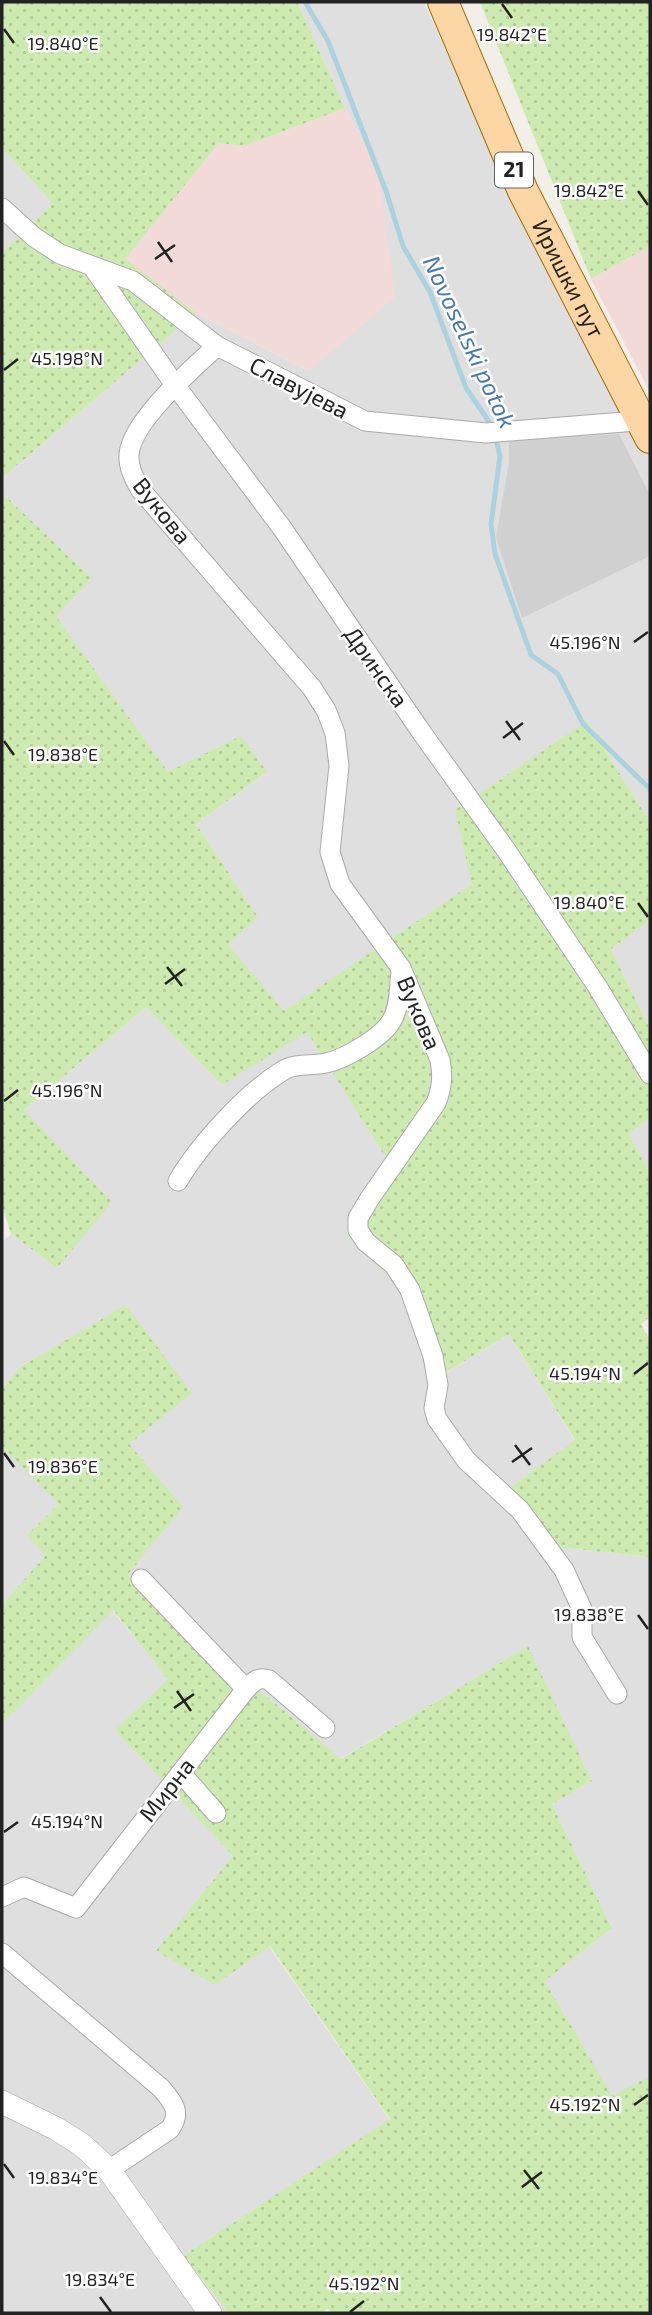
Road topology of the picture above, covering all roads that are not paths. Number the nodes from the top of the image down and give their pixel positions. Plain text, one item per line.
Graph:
1 (443, 2) edge
2 (4, 215) edge
3 (92, 266) junction
4 (217, 346) junction
5 (175, 385) junction
6 (647, 426) edge
7 (401, 968) junction
8 (650, 1073) edge
9 (178, 1181) dead end
10 (141, 1579) dead end
11 (246, 1689) junction
12 (617, 1694) dead end
13 (325, 1728) dead end
14 (181, 1773) junction
15 (216, 1813) dead end
16 (2, 1897) edge
17 (2, 1953) edge
18 (2, 2102) edge
19 (109, 2171) junction
20 (210, 2313) edge

1 - 6 main road, Иришки пут / 21
2 - 3 street, Славујева
3 - 4 street, Славујева
3 - 5 street, Дринска
4 - 5 street, Вукова
4 - 6 street, Славујева
5 - 7 street, Вукова
5 - 8 street, Дринска
7 - 9 street
7 - 12 street, Вукова
10 - 11 street
11 - 13 street
11 - 14 street, Мирна
14 - 15 street
14 - 16 street, Мирна
17 - 19 street
18 - 19 street
19 - 20 street

